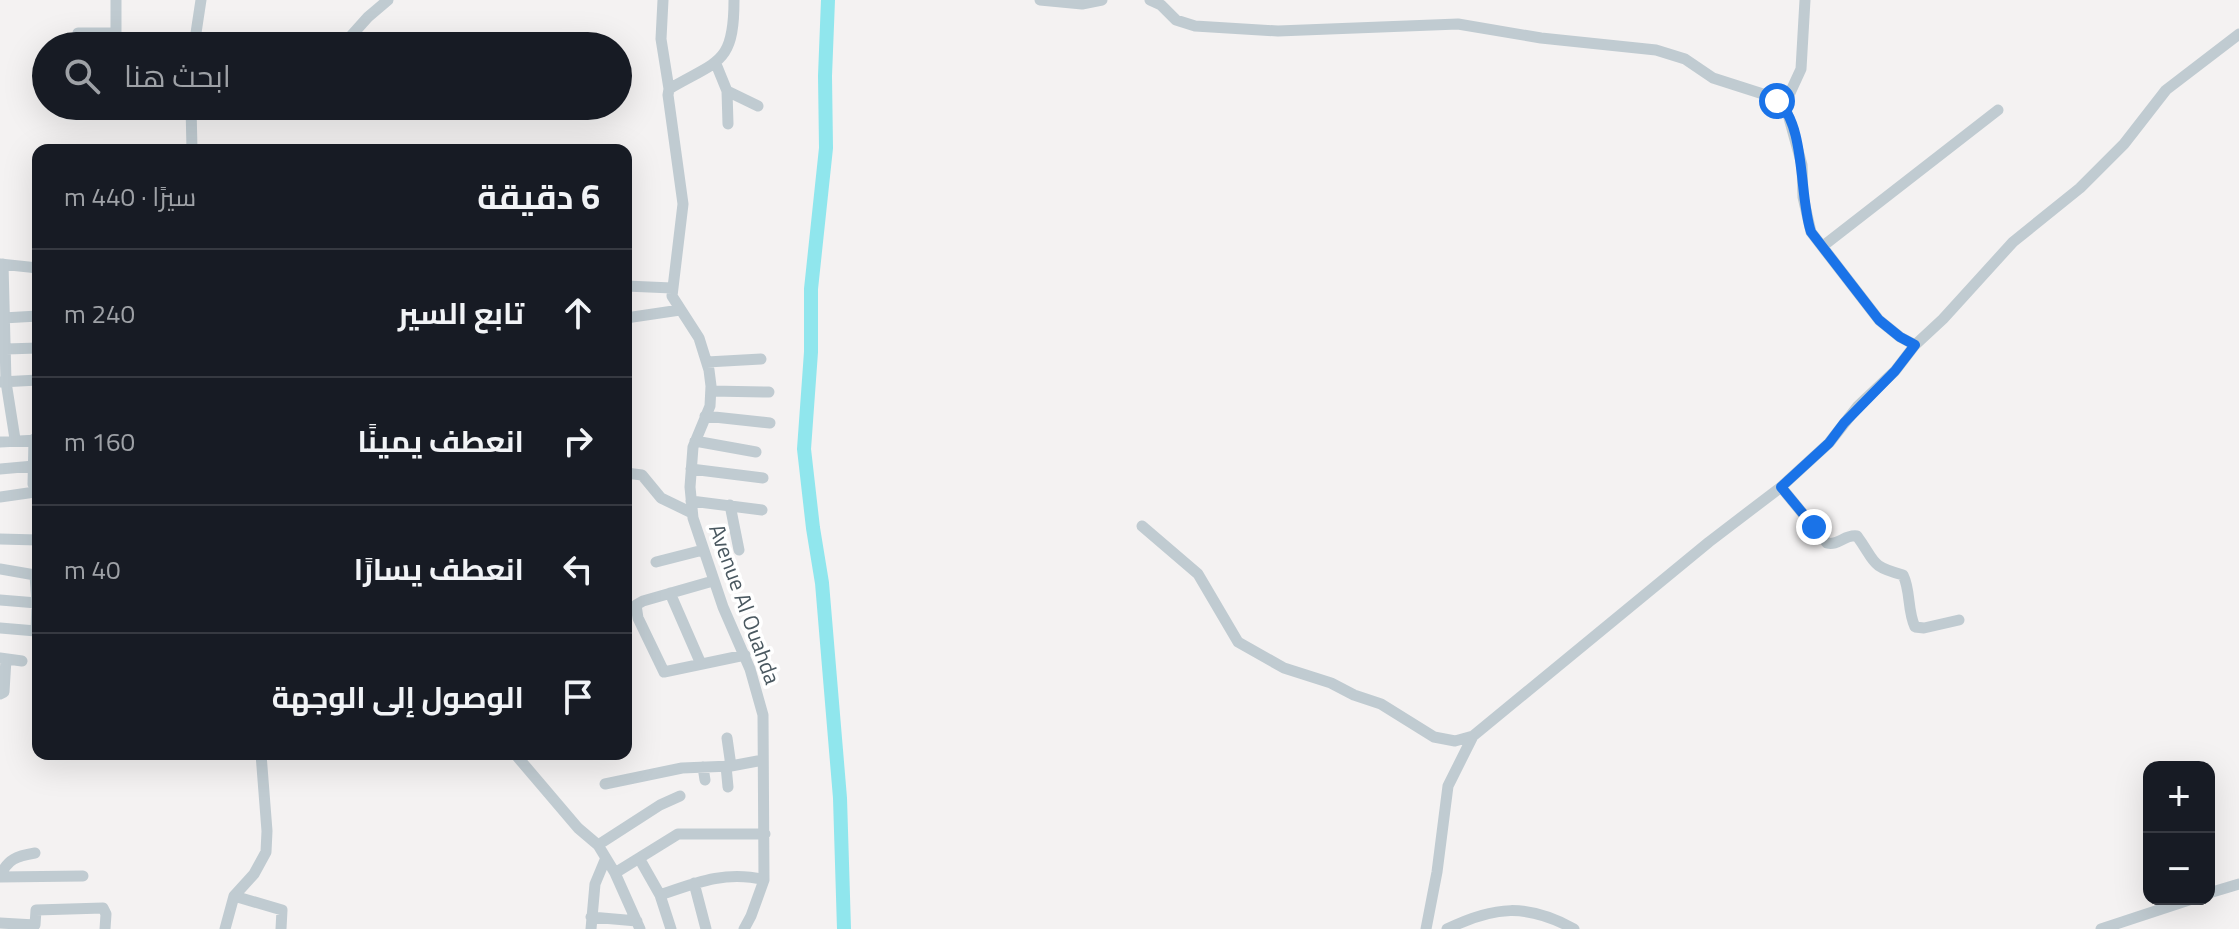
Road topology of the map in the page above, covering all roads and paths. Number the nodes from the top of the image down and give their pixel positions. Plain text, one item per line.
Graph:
1 (116, 0) edge
2 (201, 0) edge
3 (388, 0) edge
4 (663, 0) edge
5 (734, 0) edge
6 (1040, 0) edge
7 (1102, 0) edge
8 (1150, 0) edge
9 (1805, 0) edge
10 (116, 32) edge
11 (196, 32) edge
12 (355, 32) edge
13 (2239, 34) edge
14 (716, 64) junction
15 (669, 89) junction
16 (727, 91) junction
17 (758, 106) dead end
18 (1784, 106) junction
19 (1998, 110) dead end
20 (191, 120) edge
21 (728, 124) dead end
22 (192, 144) edge
23 (1823, 246) junction
24 (1, 264) edge
25 (32, 267) edge
26 (632, 286) edge
27 (672, 288) junction
28 (2, 305) edge
29 (680, 310) junction
30 (32, 316) edge
31 (632, 317) edge
32 (3, 318) junction
33 (3, 342) edge
34 (1915, 345) junction
35 (32, 347) edge
36 (761, 359) dead end
37 (707, 362) junction
38 (32, 380) edge
39 (3, 382) edge
40 (711, 391) junction
41 (769, 392) dead end
42 (705, 416) junction
43 (770, 423) dead end
44 (15, 439) junction
45 (32, 439) edge
46 (695, 441) junction
47 (0, 442) edge
48 (756, 452) dead end
49 (32, 466) edge
50 (0, 469) edge
51 (691, 469) junction
52 (632, 474) edge
53 (763, 478) dead end
54 (1781, 487) junction
55 (32, 494) edge
56 (0, 497) edge
57 (730, 505) junction
58 (692, 507) junction
59 (762, 510) dead end
60 (1142, 526) dead end
61 (0, 539) edge
62 (32, 540) edge
63 (703, 550) junction
64 (739, 550) dead end
65 (656, 562) dead end
66 (0, 569) edge
67 (32, 574) edge
68 (713, 581) junction
69 (670, 593) junction
70 (0, 600) edge
71 (32, 603) edge
72 (1959, 620) dead end
73 (0, 628) edge
74 (32, 631) edge
75 (745, 655) junction
76 (3, 659) edge
77 (22, 661) dead end
78 (701, 664) junction
79 (0, 694) edge
80 (1473, 736) junction
81 (727, 738) dead end
82 (261, 760) edge
83 (520, 760) edge
84 (763, 760) junction
85 (728, 766) junction
86 (605, 784) dead end
87 (728, 787) dead end
88 (680, 796) dead end
89 (765, 834) junction
90 (598, 845) junction
91 (35, 853) dead end
92 (639, 858) junction
93 (605, 860) junction
94 (615, 873) junction
95 (83, 876) dead end
96 (0, 877) edge
97 (764, 880) junction
98 (694, 883) junction
99 (2239, 884) edge
100 (2215, 891) edge
101 (660, 895) junction
102 (234, 896) junction
103 (2174, 905) edge
104 (0, 923) edge
105 (591, 923) edge
106 (638, 925) edge
107 (105, 929) edge
108 (225, 929) edge
109 (281, 929) edge
110 (671, 929) edge
111 (706, 929) edge
112 (744, 929) edge
113 (1426, 929) edge
114 (1447, 929) edge
115 (1574, 929) edge
116 (2101, 929) edge

1 - 10 street
2 - 11 street
3 - 12 street
4 - 15 street, Avenue Al Ouahda
5 - 14 street
6 - 7 street
8 - 18 street
9 - 18 street
13 - 34 street
14 - 15 street
14 - 16 street
15 - 27 street, Avenue Al Ouahda
16 - 17 street
16 - 21 street
18 - 23 street
19 - 23 street
20 - 22 street
23 - 34 street
24 - 25 street
24 - 28 street
26 - 27 street
27 - 29 street, Avenue Al Ouahda
28 - 32 street
29 - 31 street
29 - 37 street, Avenue Al Ouahda
30 - 32 street
32 - 33 street
33 - 35 street
33 - 39 street
34 - 54 street
36 - 37 street
37 - 40 street, Avenue Al Ouahda
38 - 39 street
39 - 44 street
40 - 41 street
40 - 42 street, Avenue Al Ouahda
42 - 43 street
42 - 46 street, Avenue Al Ouahda
44 - 45 street
44 - 47 street
46 - 48 street
46 - 51 street, Avenue Al Ouahda
49 - 50 street
51 - 53 street
51 - 58 street, Avenue Al Ouahda
52 - 58 street
54 - 72 street
54 - 80 street
55 - 56 street
57 - 58 street
57 - 59 street
57 - 64 street
58 - 63 street, Avenue Al Ouahda
60 - 80 street
61 - 62 street
63 - 65 street
63 - 68 street, Avenue Al Ouahda
66 - 67 street
68 - 69 street
68 - 75 street, Avenue Al Ouahda
69 - 78 street
69 - 78 street
70 - 71 street
73 - 74 street
75 - 78 street
75 - 84 street, Avenue Al Ouahda
76 - 77 street
76 - 79 street
80 - 113 street
81 - 85 street
82 - 102 street
83 - 90 street
84 - 85 street
84 - 89 street, Avenue Al Ouahda
85 - 86 street
85 - 87 street
88 - 90 street
89 - 92 street
89 - 97 street, Avenue Al Ouahda
90 - 93 street
91 - 96 street
92 - 94 street
92 - 101 street
93 - 94 street
93 - 105 street
94 - 106 street
95 - 96 street
97 - 98 street
97 - 112 street, Avenue Al Ouahda
98 - 101 street
98 - 111 street
99 - 100 street
101 - 110 street
102 - 108 street
102 - 109 street
103 - 116 street
104 - 107 street
105 - 106 street
114 - 115 street

